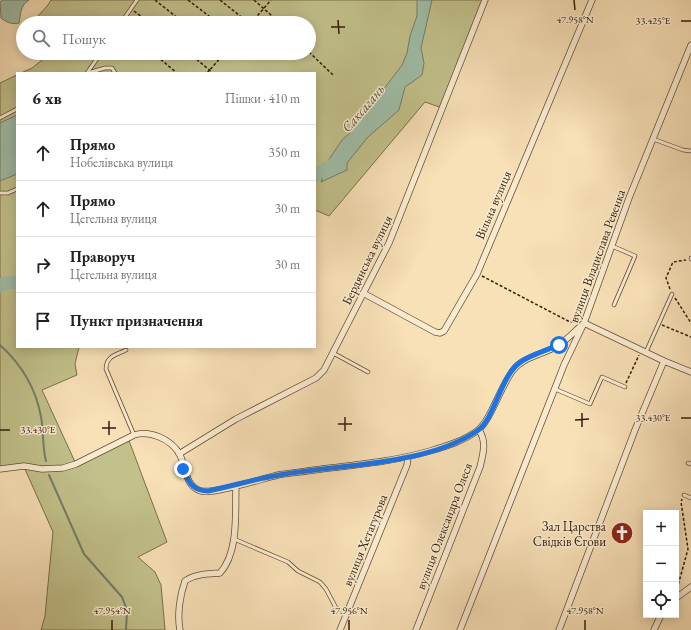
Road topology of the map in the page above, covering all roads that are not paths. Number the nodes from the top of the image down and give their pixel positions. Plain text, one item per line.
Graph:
1 (137, 0) edge
2 (485, 0) edge
3 (592, 0) edge
4 (126, 16) edge
5 (691, 44) edge
6 (96, 60) edge
7 (88, 72) edge
8 (91, 72) edge
9 (114, 72) edge
10 (16, 110) edge
11 (0, 118) edge
12 (653, 139) junction
13 (691, 151) edge
14 (16, 189) edge
15 (0, 193) edge
16 (612, 246) junction
17 (363, 292) junction
18 (672, 294) road end
19 (614, 305) dead end
20 (584, 323) junction
21 (126, 350) dead end
22 (643, 351) junction
23 (333, 353) junction
24 (664, 361) junction
25 (368, 372) dead end
26 (691, 372) edge
27 (624, 387) road end
28 (555, 389) junction
29 (479, 430) junction
30 (134, 435) junction
31 (180, 454) junction
32 (408, 457) junction
33 (0, 469) edge
34 (236, 486) junction
35 (684, 495) road end
36 (691, 498) edge
37 (234, 539) junction
38 (691, 587) edge
39 (679, 596) edge
40 (347, 613) junction
41 (660, 618) edge
42 (180, 630) edge
43 (340, 630) edge
44 (416, 630) edge
45 (460, 630) edge
46 (559, 630) edge
47 (654, 630) edge

1 - 4 lane
2 - 17 street, Бердянська вулиця
3 - 17 street, Вільна вулиця
5 - 12 street, вулиця Владислава Ревенка
6 - 7 lane
8 - 9 lane
10 - 11 lane
12 - 13 lane
12 - 16 street, вулиця Владислава Ревенка
14 - 15 lane
16 - 19 lane
16 - 20 street, вулиця Владислава Ревенка
17 - 23 street, Бердянська вулиця
18 - 22 lane
20 - 22 street
20 - 28 street, вулиця Владислава Ревенка
20 - 29 street
21 - 30 lane
22 - 24 street
23 - 25 lane
23 - 31 street, Бердянська вулиця
24 - 26 street
24 - 46 street
27 - 28 lane
28 - 45 street, вулиця Владислава Ревенка
29 - 32 street
29 - 44 street, вулиця Олександра Олеся
30 - 31 street
30 - 33 street
31 - 34 street
32 - 34 street
32 - 40 street, вулиця Хетагурова
34 - 37 street
35 - 36 lane
37 - 40 lane
37 - 42 street
38 - 39 street
40 - 43 street, вулиця Хетагурова
41 - 47 street

